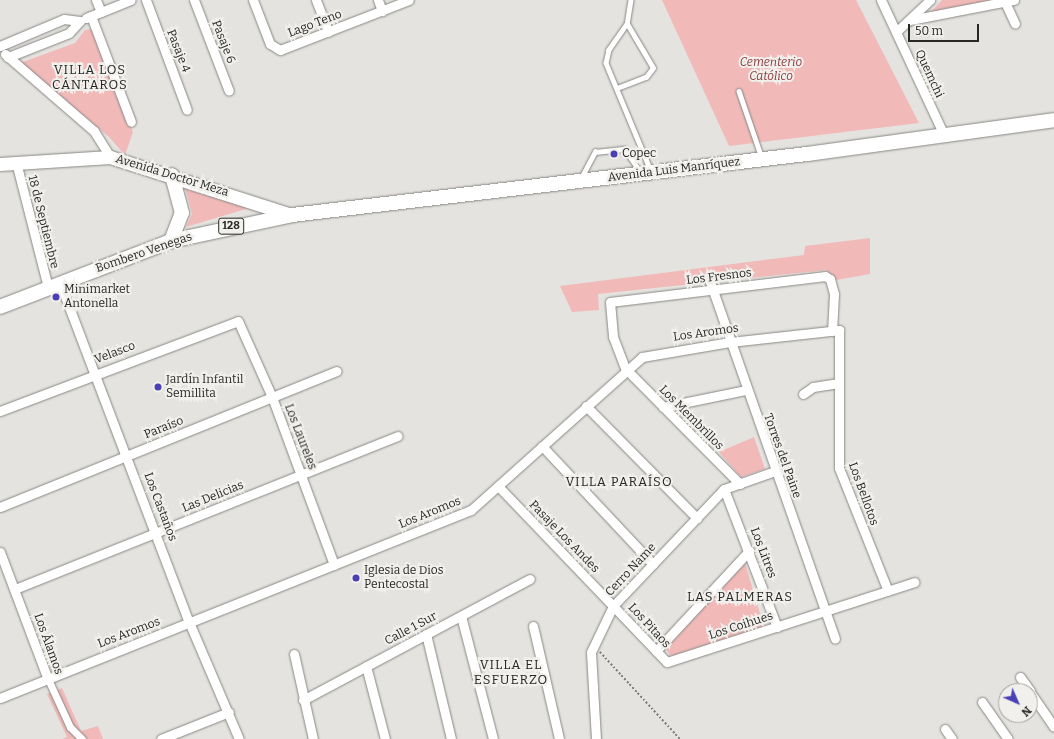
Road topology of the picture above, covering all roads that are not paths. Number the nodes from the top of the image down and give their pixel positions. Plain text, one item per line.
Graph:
1 (96, 0) edge
2 (131, 0) edge
3 (146, 0) edge
4 (194, 0) edge
5 (253, 0) edge
6 (316, 0) edge
7 (378, 0) edge
8 (409, 0) edge
9 (631, 0) edge
10 (881, 0) edge
11 (930, 0) edge
12 (1014, 0) edge
13 (1004, 1) edge
14 (382, 10) junction
15 (101, 12) junction
16 (92, 16) junction
17 (910, 20) junction
18 (80, 21) junction
19 (627, 24) junction
20 (1015, 24) dead end
21 (328, 32) junction
22 (896, 32) junction
23 (0, 46) edge
24 (0, 49) edge
25 (8, 57) junction
26 (617, 88) junction
27 (739, 91) dead end
28 (229, 92) dead end
29 (187, 110) dead end
30 (131, 122) dead end
31 (1053, 123) edge
32 (945, 137) junction
33 (110, 157) junction
34 (762, 160) junction
35 (16, 162) junction
36 (0, 164) edge
37 (647, 173) junction
38 (172, 175) junction
39 (579, 181) junction
40 (292, 215) junction
41 (171, 241) junction
42 (710, 279) dead end
43 (830, 279) joint
44 (54, 286) junction
45 (714, 289) junction
46 (0, 307) edge
47 (238, 321) joint
48 (836, 330) junction
49 (730, 342) junction
50 (625, 368) junction
51 (337, 371) dead end
52 (95, 374) junction
53 (839, 383) junction
54 (746, 390) junction
55 (803, 394) dead end
56 (272, 397) junction
57 (586, 406) junction
58 (663, 407) junction
59 (0, 411) edge
60 (398, 436) dead end
61 (542, 446) junction
62 (127, 456) junction
63 (775, 471) junction
64 (301, 475) junction
65 (740, 484) junction
66 (498, 486) junction
67 (724, 489) junction
68 (0, 507) edge
69 (697, 518) junction
70 (157, 532) junction
71 (749, 551) junction
72 (0, 552) edge
73 (653, 564) junction
74 (334, 565) junction
75 (530, 579) dead end
76 (914, 582) dead end
77 (15, 589) junction
78 (888, 591) junction
79 (613, 606) junction
80 (825, 611) junction
81 (461, 616) junction
82 (189, 622) junction
83 (533, 626) dead end
84 (777, 627) junction
85 (426, 634) junction
86 (835, 639) dead end
87 (656, 651) junction
88 (294, 654) dead end
89 (667, 662) joint
90 (366, 666) junction
91 (46, 677) junction
92 (1020, 677) dead end
93 (1024, 683) edge
94 (0, 698) edge
95 (303, 700) junction
96 (982, 702) dead end
97 (1038, 703) edge
98 (229, 712) junction
99 (1054, 727) edge
100 (946, 729) dead end
101 (82, 739) edge
102 (161, 739) edge
103 (239, 739) edge
104 (313, 739) edge
105 (385, 739) edge
106 (451, 739) edge
107 (493, 739) edge
108 (558, 739) edge
109 (596, 739) edge
110 (952, 739) edge
111 (1008, 739) edge

1 - 15 street
2 - 15 street
3 - 29 street, Pasaje 4
4 - 28 street, Pasaje 6
5 - 21 street, Lago Teno
6 - 21 street
7 - 14 street
8 - 14 street, Lago Teno
9 - 19 lane
10 - 22 street, Quemchi
11 - 17 street
12 - 13 street
13 - 17 street
13 - 20 street
14 - 21 street, Lago Teno
15 - 16 street
16 - 18 street
16 - 30 street
17 - 22 street
18 - 23 street
18 - 25 street
19 - 26 lane
19 - 26 lane
22 - 32 street, Quemchi
24 - 25 street
25 - 33 street
26 - 37 lane
27 - 34 lane
31 - 32 main road, Avenida Luis Manríquez
32 - 34 main road, Avenida Luis Manríquez
33 - 35 main road, Avenida Doctor Meza
33 - 38 main road, Avenida Doctor Meza
34 - 37 main road, Avenida Luis Manríquez
35 - 36 main road, Avenida Doctor Meza
35 - 44 street, 18 de Septiembre
37 - 39 main road, Avenida Luis Manríquez
37 - 39 lane
38 - 40 main road, Avenida Doctor Meza
38 - 41 main road
39 - 40 main road, Avenida Luis Manríquez
40 - 41 main road, Bombero Venegas / 128
41 - 44 main road, Bombero Venegas / 128
42 - 45 street, Torres del Paine
43 - 45 street, Los Fresnos
43 - 48 street, Los Bellotos
44 - 46 main road, Bombero Venegas / 128
44 - 52 street, Los Castaños
45 - 49 street, Torres del Paine
45 - 50 street, Los Fresnos
47 - 52 street, Velasco
47 - 56 street, Los Laureles
48 - 49 street, Los Aromos
48 - 53 street, Los Bellotos
49 - 50 street, Los Aromos
49 - 54 street, Torres del Paine
50 - 57 street, Los Aromos
50 - 58 street, Los Membrillos
51 - 56 street, Paraíso
52 - 59 street, Velasco
52 - 62 street, Los Castaños
53 - 55 street
53 - 78 street, Los Bellotos
54 - 58 street
54 - 63 street, Torres del Paine
56 - 62 street, Paraíso
56 - 64 street, Los Laureles
57 - 61 street, Los Aromos
57 - 69 street
58 - 65 street, Los Membrillos
60 - 64 street, Las Delicias
61 - 66 street, Los Aromos
61 - 73 street
62 - 68 street, Paraíso
62 - 70 street, Los Castaños
63 - 65 street, Cerro Name
63 - 80 street, Torres del Paine
64 - 70 street, Las Delicias
64 - 74 street, Los Laureles
65 - 67 street, Cerro Name
66 - 74 street, Los Aromos
66 - 79 street, Pasaje Los Andes
67 - 69 street, Cerro Name
67 - 71 street, Los Litres
69 - 73 street, Cerro Name
70 - 77 street, Las Delicias
70 - 82 street, Los Castaños
71 - 84 street, Los Litres
71 - 87 street
72 - 77 street, Los Álamos
73 - 79 street, Cerro Name
74 - 82 street, Los Aromos
75 - 81 street, Calle 1 Sur
76 - 78 street, Los Coihues
77 - 91 street, Los Álamos
78 - 80 street, Los Coihues
79 - 87 street, Los Pitaos
79 - 109 street, Cerro Name
80 - 84 street, Los Coihues
80 - 86 street, Torres del Paine
81 - 85 street, Calle 1 Sur
81 - 107 street
82 - 91 street, Los Aromos
82 - 98 street, Los Castaños
83 - 108 street
84 - 89 street, Los Coihues
85 - 90 street, Calle 1 Sur
85 - 106 street
87 - 89 street, Los Pitaos
88 - 95 street
90 - 95 street, Calle 1 Sur
90 - 105 street
91 - 94 street, Los Aromos
91 - 101 street, Los Álamos
92 - 93 street
95 - 104 street
96 - 111 street
97 - 99 street
98 - 102 street
98 - 103 street, Los Castaños
100 - 110 street

